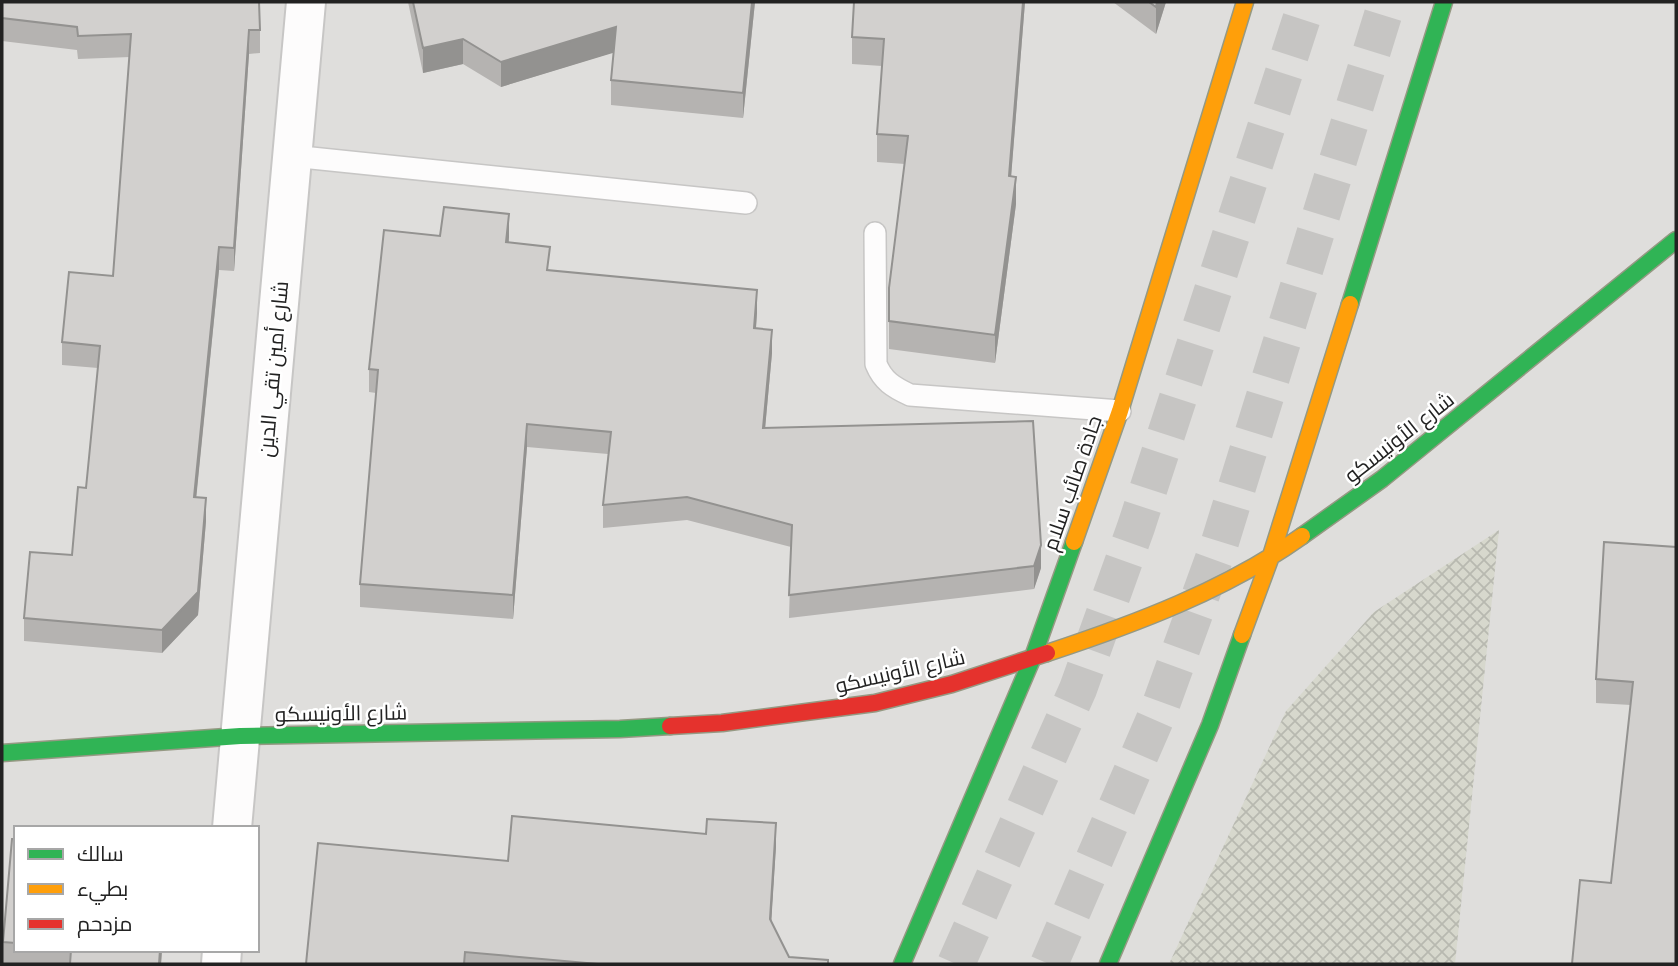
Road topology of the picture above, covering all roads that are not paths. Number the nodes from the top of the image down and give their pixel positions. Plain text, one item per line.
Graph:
1 (306, 2) edge
2 (1245, 2) edge
3 (1444, 2) edge
4 (292, 156) junction
5 (746, 203) dead end
6 (874, 233) dead end
7 (1676, 240) edge
8 (1120, 411) junction
9 (1270, 559) junction
10 (1033, 657) junction
11 (240, 736) junction
12 (2, 753) edge
13 (232, 826) edge
14 (902, 964) edge
15 (1108, 964) edge

1 - 4 street, شارع أمين تقي الدين
2 - 8 main road, جادة صائب سلام
3 - 9 main road
4 - 5 lane
4 - 11 street, شارع أمين تقي الدين
6 - 8 lane
7 - 9 main road, شارع الأونيسكو
8 - 10 main road, جادة صائب سلام
9 - 10 main road, شارع الأونيسكو
9 - 15 main road
10 - 11 main road, شارع الأونيسكو
10 - 14 main road, جادة صائب سلام
11 - 12 main road, شارع الأونيسكو
11 - 13 street, شارع أمين تقي الدين

